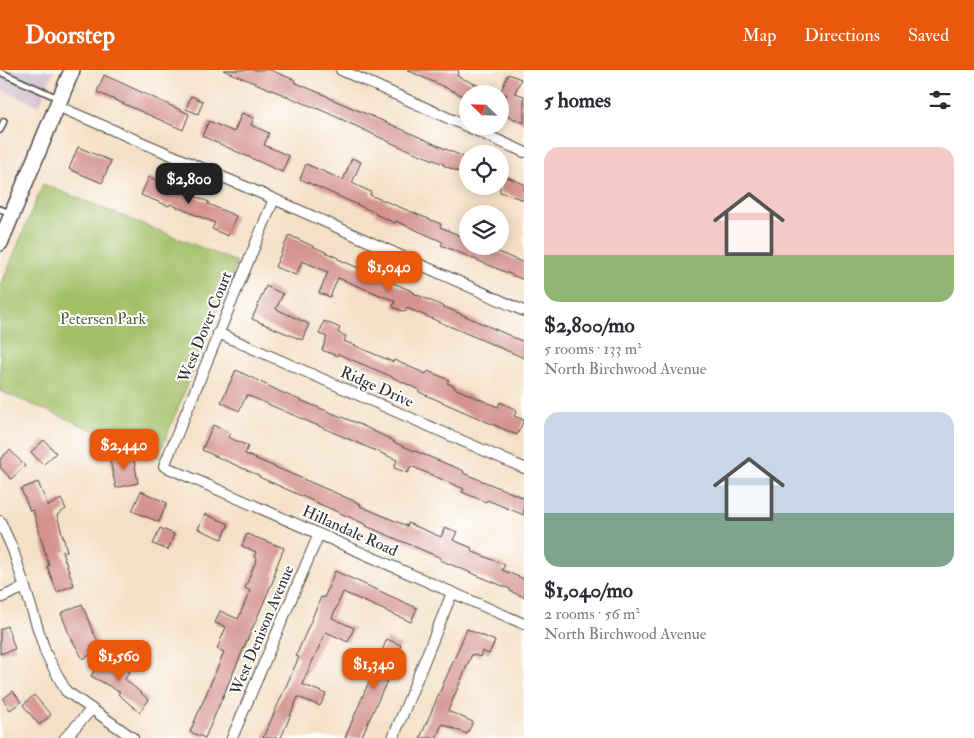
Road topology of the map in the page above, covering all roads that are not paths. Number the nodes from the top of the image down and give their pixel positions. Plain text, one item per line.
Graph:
1 (72, 70) edge
2 (341, 70) edge
3 (0, 72) edge
4 (59, 103) junction
5 (4, 121) dead end
6 (0, 130) edge
7 (524, 152) edge
8 (274, 199) junction
9 (6, 211) edge
10 (0, 242) edge
11 (524, 311) edge
12 (218, 333) junction
13 (164, 466) joint
14 (524, 468) edge
15 (0, 521) edge
16 (319, 534) junction
17 (25, 587) junction
18 (452, 593) junction
19 (0, 598) edge
20 (524, 624) edge
21 (91, 710) junction
22 (66, 738) edge
23 (133, 738) edge
24 (232, 738) edge
25 (393, 738) edge

1 - 4 street
2 - 7 street
3 - 4 lane
4 - 8 street
4 - 9 street
5 - 6 lane
8 - 11 street
8 - 12 street, West Dover Court
9 - 10 street
12 - 13 street, West Dover Court
12 - 14 street, Ridge Drive
13 - 16 street, Hillandale Road
15 - 17 street
16 - 18 street, Hillandale Road
16 - 24 street, West Denison Avenue
17 - 19 street
17 - 21 street
18 - 20 street, Hillandale Road
18 - 25 street
21 - 22 street
21 - 23 street

